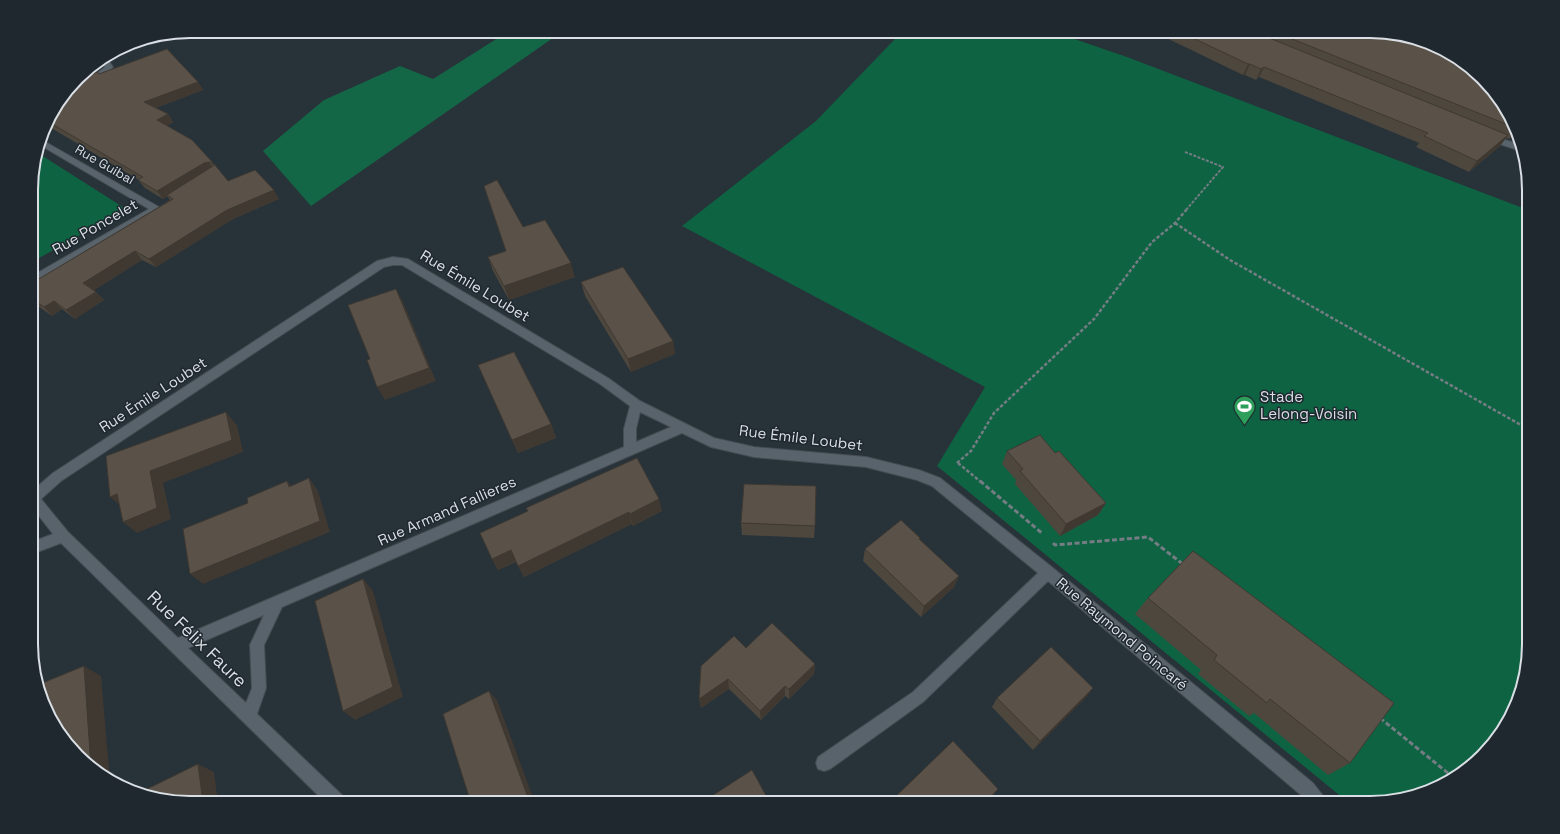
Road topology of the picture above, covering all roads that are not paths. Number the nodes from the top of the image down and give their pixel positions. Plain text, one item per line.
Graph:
1 (106, 63) edge
2 (86, 84) edge
3 (1477, 132) edge
4 (45, 144) edge
5 (1516, 146) edge
6 (160, 207) joint
7 (38, 278) edge
8 (636, 404) junction
9 (681, 428) junction
10 (630, 449) junction
11 (919, 474) joint
12 (38, 494) edge
13 (38, 505) edge
14 (63, 536) junction
15 (38, 546) edge
16 (1048, 572) junction
17 (277, 602) junction
18 (176, 646) junction
19 (248, 716) junction
20 (824, 763) dead end
21 (331, 796) edge
22 (1312, 796) edge

1 - 2 street
3 - 5 street
4 - 6 street, Rue Guibal
6 - 7 street, Rue Poncelet
8 - 9 street, Rue Émile Loubet
8 - 10 street
8 - 12 street, Rue Émile Loubet
9 - 10 street, Rue Armand Fallieres
9 - 11 street, Rue Émile Loubet
10 - 17 street, Rue Armand Fallieres
11 - 16 street, Rue Raymond Poincaré
13 - 14 street, Rue Félix Faure
14 - 15 street
14 - 18 street, Rue Félix Faure
16 - 20 street
16 - 22 street, Rue Raymond Poincaré
17 - 18 street, Rue Armand Fallieres
17 - 19 street
18 - 19 street, Rue Félix Faure
19 - 21 street, Rue Félix Faure

